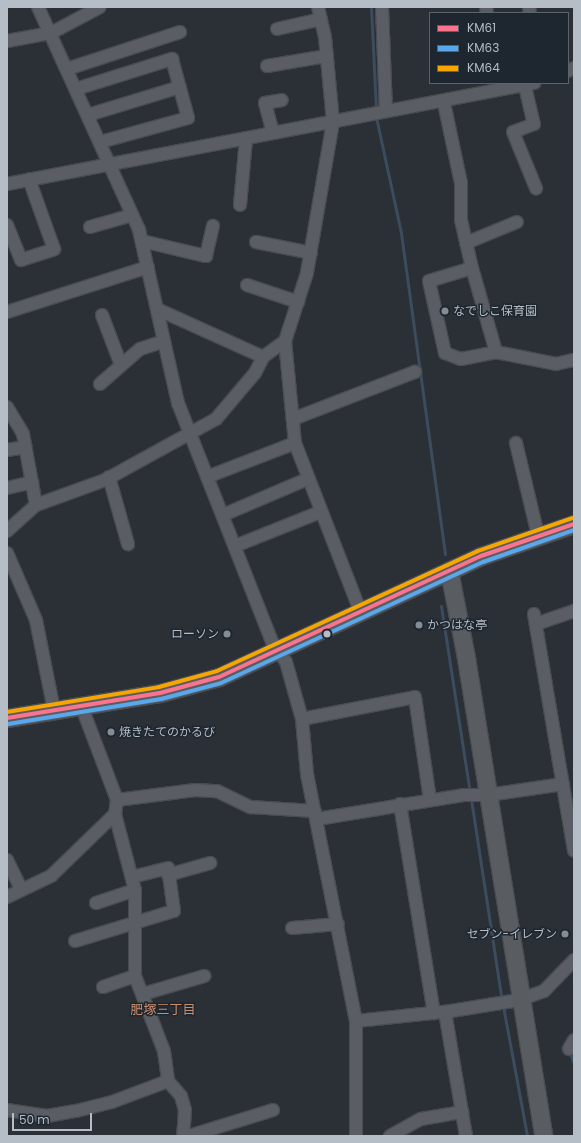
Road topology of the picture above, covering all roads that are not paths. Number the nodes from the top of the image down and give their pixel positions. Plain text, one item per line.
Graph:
1 (38, 7) edge
2 (100, 7) edge
3 (382, 7) edge
4 (319, 13) edge
5 (277, 29) dead end
6 (180, 32) dead end
7 (51, 33) junction
8 (7, 41) edge
9 (327, 56) junction
10 (267, 66) dead end
11 (67, 69) junction
12 (529, 85) edge
13 (180, 87) junction
14 (501, 88) edge
15 (76, 89) junction
16 (282, 100) dead end
17 (444, 103) junction
18 (385, 111) junction
19 (88, 115) junction
20 (333, 122) junction
21 (273, 133) junction
22 (246, 138) junction
23 (100, 142) junction
24 (110, 166) junction
25 (29, 180) junction
26 (7, 184) edge
27 (536, 188) dead end
28 (240, 205) dead end
29 (132, 215) junction
30 (517, 222) dead end
31 (7, 225) edge
32 (90, 226) dead end
33 (213, 226) dead end
34 (142, 242) junction
35 (256, 242) dead end
36 (466, 243) junction
37 (311, 253) junction
38 (148, 267) junction
39 (472, 268) junction
40 (247, 285) dead end
41 (298, 302) junction
42 (159, 310) junction
43 (7, 312) edge
44 (102, 314) dead end
45 (285, 341) junction
46 (164, 342) junction
47 (496, 352) junction
48 (263, 357) junction
49 (574, 360) edge
50 (121, 365) junction
51 (415, 372) dead end
52 (100, 384) dead end
53 (7, 406) edge
54 (293, 419) junction
55 (189, 432) junction
56 (295, 443) junction
57 (516, 443) dead end
58 (26, 447) junction
59 (7, 450) edge
60 (109, 477) junction
61 (207, 477) junction
62 (307, 479) junction
63 (32, 482) junction
64 (7, 488) edge
65 (36, 505) junction
66 (320, 512) junction
67 (223, 515) junction
68 (574, 524) edge
69 (7, 531) edge
70 (538, 535) junction
71 (128, 544) dead end
72 (235, 546) junction
73 (7, 553) edge
74 (449, 570) junction
75 (574, 611) edge
76 (361, 613) junction
77 (279, 652) junction
78 (82, 705) junction
79 (54, 710) junction
80 (7, 718) edge
81 (302, 719) junction
82 (563, 784) junction
83 (475, 795) junction
84 (117, 800) junction
85 (430, 800) junction
86 (400, 804) junction
87 (115, 814) junction
88 (316, 815) junction
89 (573, 844) edge
90 (210, 863) dead end
91 (8, 865) edge
92 (168, 875) junction
93 (133, 878) junction
94 (21, 889) junction
95 (135, 890) junction
96 (7, 897) edge
97 (96, 903) dead end
98 (137, 921) junction
99 (338, 924) junction
100 (292, 928) dead end
101 (75, 941) dead end
102 (574, 960) edge
103 (135, 976) junction
104 (204, 976) dead end
105 (103, 987) dead end
106 (143, 994) junction
107 (514, 1001) junction
108 (440, 1013) junction
109 (356, 1022) junction
110 (168, 1081) junction
111 (7, 1110) edge
112 (273, 1110) dead end
113 (462, 1112) junction
114 (182, 1136) edge
115 (189, 1136) edge
116 (356, 1136) edge
117 (390, 1136) edge
118 (466, 1136) edge
119 (543, 1136) edge

1 - 7 street
2 - 7 street
3 - 18 street
4 - 5 street
4 - 9 street
6 - 11 street
7 - 8 street
7 - 11 street
9 - 10 street
9 - 20 street
11 - 15 street
12 - 14 street
12 - 27 street
13 - 15 street
13 - 19 street
13 - 23 street
14 - 17 street
15 - 19 street
16 - 21 street
17 - 18 street
17 - 36 street
18 - 20 street
19 - 23 street
20 - 21 street
20 - 37 street
21 - 22 street
22 - 24 street
22 - 28 street
23 - 24 street
24 - 25 street
24 - 29 street
25 - 26 street
25 - 31 street
29 - 32 street
29 - 34 street
30 - 36 street
33 - 34 street
34 - 38 street
35 - 37 street
36 - 39 street
37 - 41 street
38 - 42 street
38 - 43 street
39 - 47 street
39 - 47 street
40 - 41 street
41 - 45 street
42 - 46 street
42 - 48 street
44 - 50 street
45 - 48 street
45 - 54 street
46 - 50 street
46 - 55 street
47 - 49 street
48 - 55 street
50 - 52 street
51 - 54 street
53 - 58 street
54 - 56 street
55 - 60 street
55 - 61 street
56 - 61 street
56 - 62 street
57 - 70 street
58 - 59 street
58 - 63 street
60 - 65 street
60 - 71 street
61 - 67 street
62 - 66 street
62 - 67 street
63 - 64 street
63 - 65 street
65 - 69 street
66 - 72 street
66 - 76 street
67 - 72 street
68 - 70 main road
70 - 74 main road
72 - 77 street
73 - 79 street
74 - 76 main road
74 - 83 main road
75 - 82 street
76 - 77 main road
77 - 78 main road
77 - 81 street
78 - 79 main road
78 - 84 street
79 - 80 main road
81 - 85 street
81 - 88 street
82 - 83 street
82 - 89 street
83 - 85 street
83 - 107 main road
84 - 87 street
84 - 88 street
85 - 86 street
86 - 88 street
86 - 108 street
87 - 93 street
87 - 94 street
88 - 99 street
90 - 92 street
91 - 94 street
92 - 93 street
92 - 98 street
93 - 95 street
94 - 96 street
95 - 97 street
95 - 98 street
98 - 101 street
98 - 103 street
99 - 100 street
99 - 109 street
102 - 107 street
103 - 105 street
103 - 106 street
104 - 106 street
106 - 110 street
107 - 108 street
107 - 119 main road
108 - 109 street
108 - 113 street
109 - 116 street
110 - 111 street
110 - 114 street
112 - 115 street
113 - 117 street
113 - 118 street

